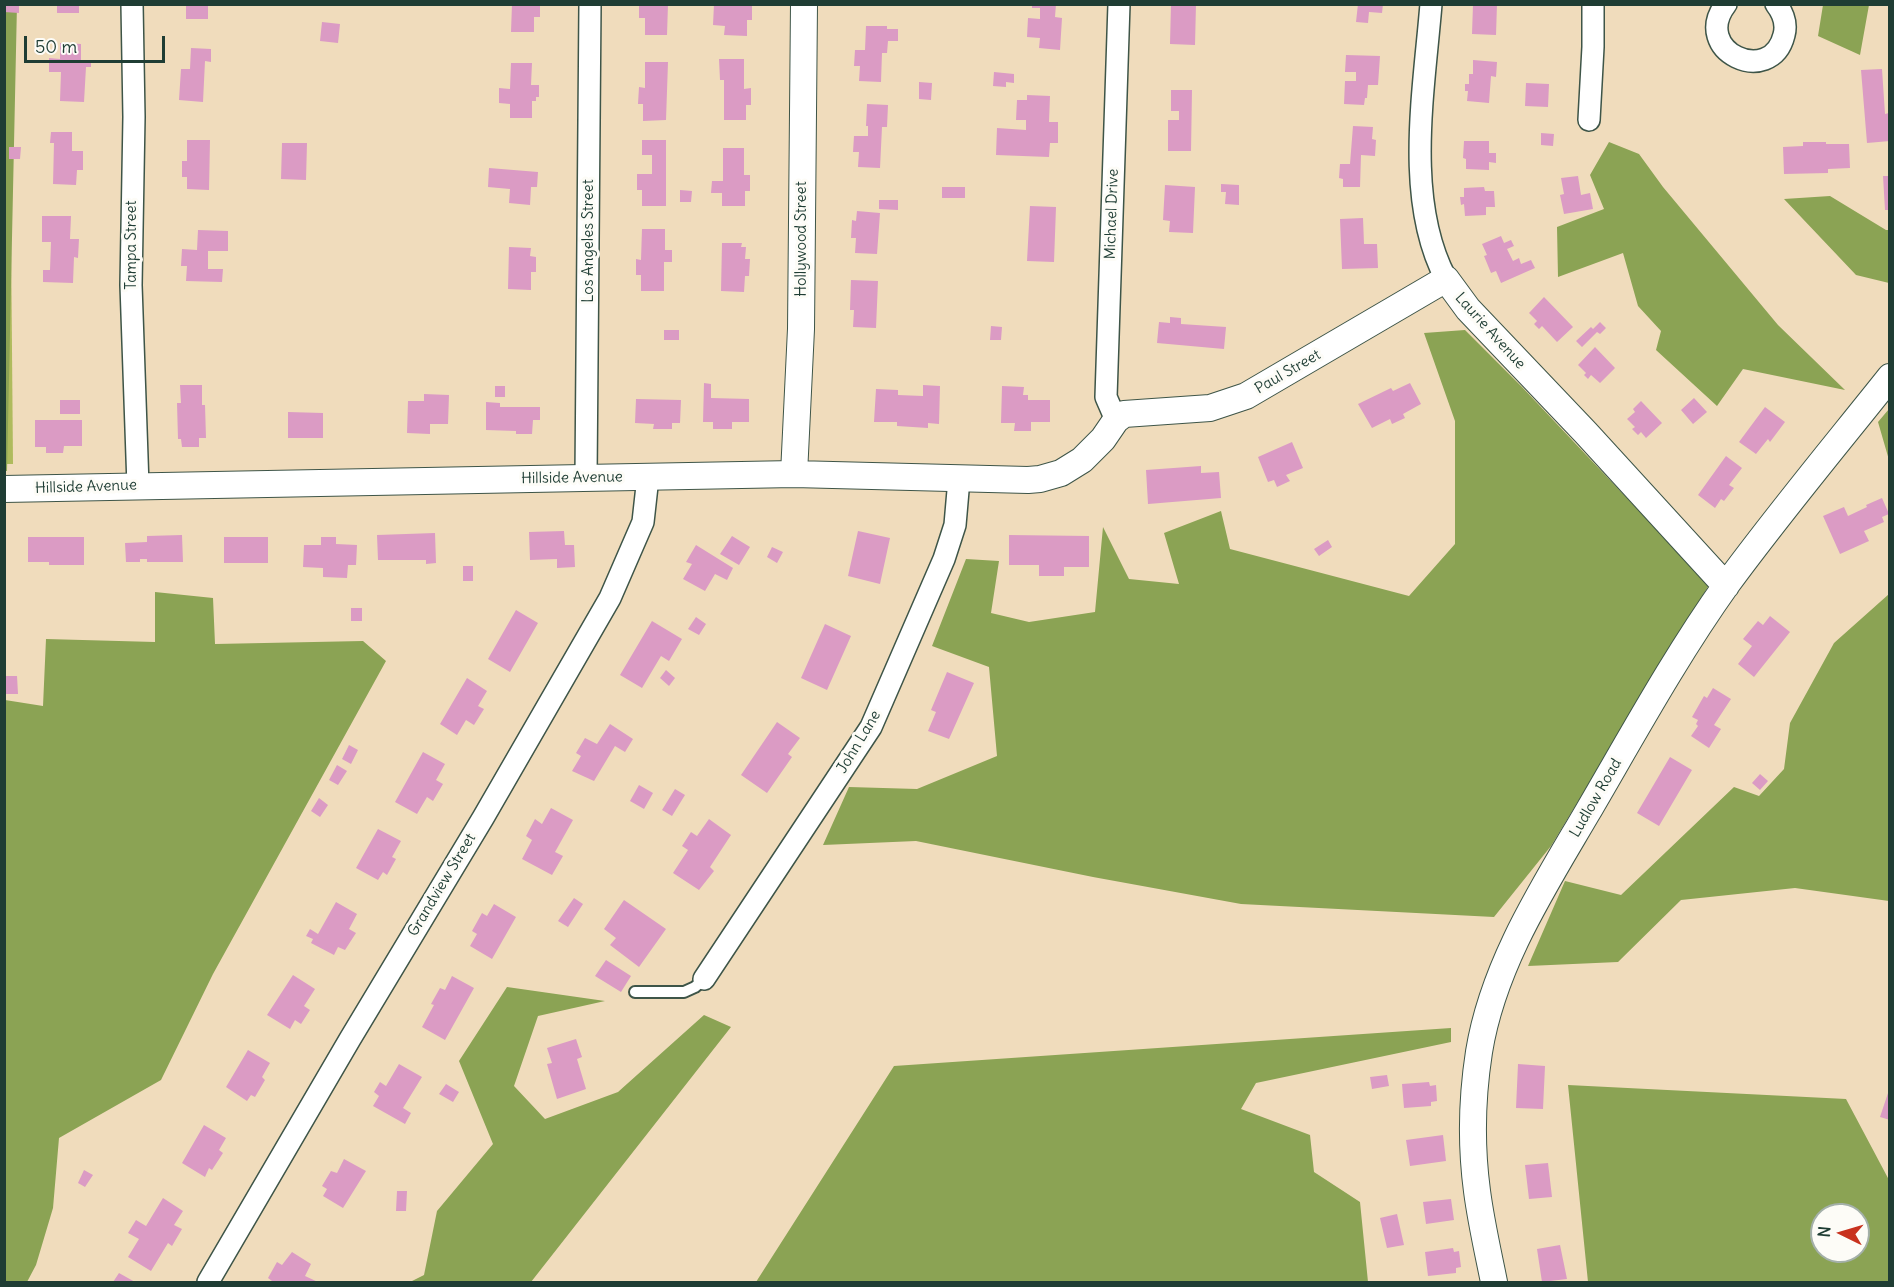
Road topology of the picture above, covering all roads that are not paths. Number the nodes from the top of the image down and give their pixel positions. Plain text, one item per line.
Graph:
1 (132, 4) edge
2 (590, 4) edge
3 (804, 4) edge
4 (1119, 4) edge
5 (1431, 4) edge
6 (1593, 4) edge
7 (1726, 4) edge
8 (1776, 4) edge
9 (1589, 120) dead end
10 (1446, 279) junction
11 (1890, 377) edge
12 (1116, 420) junction
13 (794, 474) junction
14 (586, 477) junction
15 (648, 477) junction
16 (959, 479) junction
17 (138, 486) junction
18 (4, 489) edge
19 (1726, 586) junction
20 (704, 979) joint
21 (635, 992) dead end
22 (208, 1282) edge
23 (1494, 1282) edge

1 - 17 street, Tampa Street
2 - 14 street, Los Angeles Street
3 - 13 street, Hollywood Street
4 - 12 street, Michael Drive
5 - 10 street, Laurie Avenue
6 - 9 street
7 - 8 street
10 - 12 street, Paul Street
10 - 19 street, Laurie Avenue
11 - 19 street, Ludlow Road
12 - 16 street, Hillside Avenue
13 - 15 street, Hillside Avenue
13 - 16 street, Hillside Avenue
14 - 15 street, Hillside Avenue
14 - 17 street, Hillside Avenue
15 - 22 street, Grandview Street
16 - 20 street, John Lane
17 - 18 street, Hillside Avenue
19 - 23 street, Ludlow Road
20 - 21 lane

